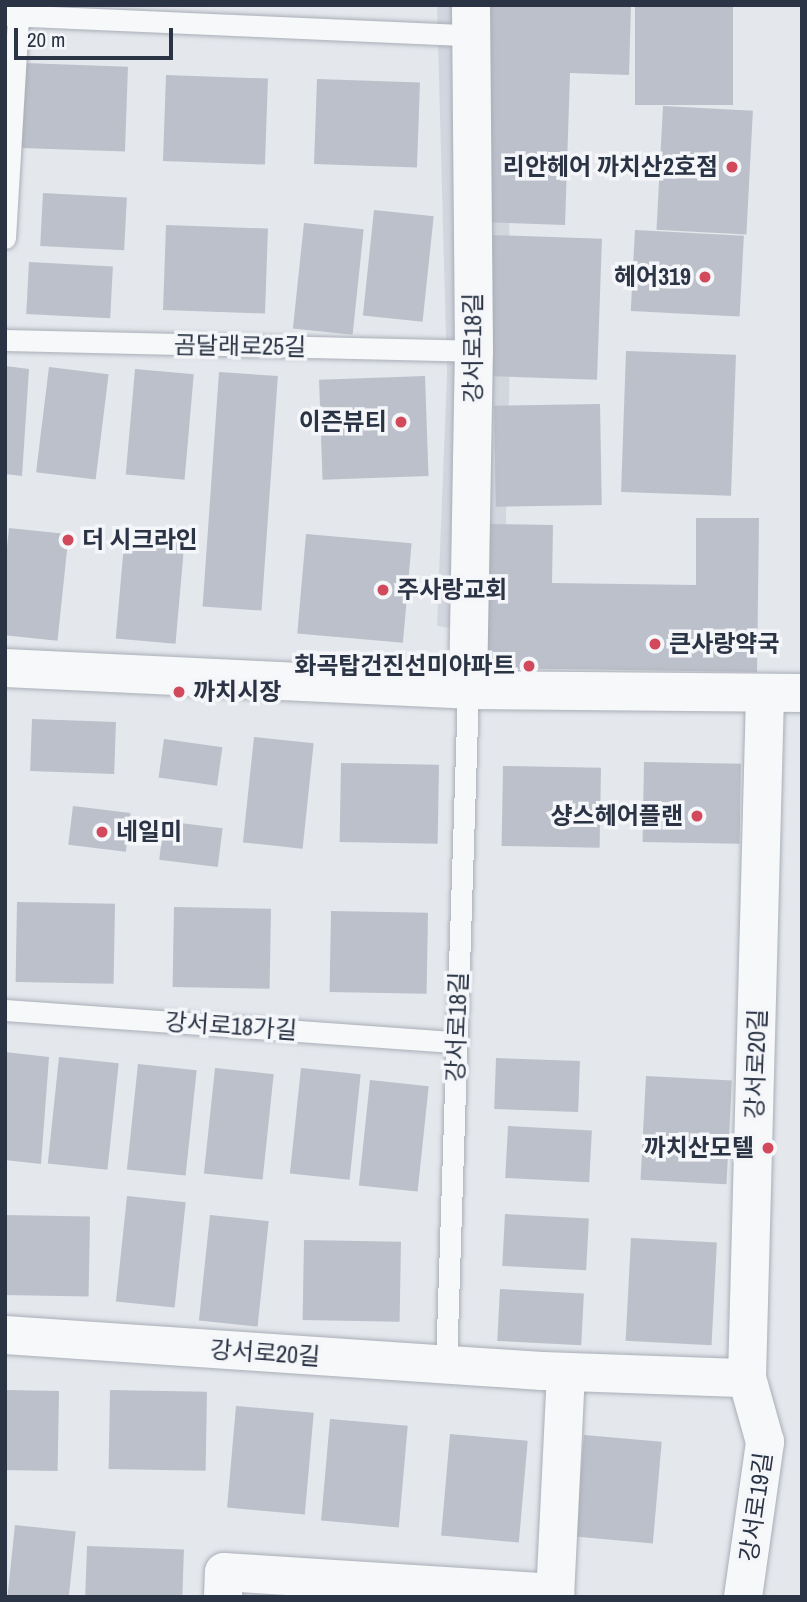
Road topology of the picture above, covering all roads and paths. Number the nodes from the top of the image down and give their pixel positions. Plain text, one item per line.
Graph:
1 (12, 15) edge
2 (470, 20) edge
3 (5, 238) edge
4 (5, 340) edge
5 (474, 351) junction
6 (5, 668) edge
7 (468, 690) junction
8 (784, 693) edge
9 (5, 1010) edge
10 (456, 1042) junction
11 (5, 1335) edge
12 (446, 1365) junction
13 (566, 1372) junction
14 (747, 1378) junction
15 (555, 1595) edge
16 (223, 1597) edge
17 (744, 1597) edge

1 - 2 lane
1 - 3 lane
2 - 5 street, 강서로18길
4 - 5 lane, 곰달래로25길
5 - 7 street, 강서로18길
6 - 7 street
7 - 8 street
7 - 10 lane, 강서로18길
8 - 14 street, 강서로20길
9 - 10 lane, 강서로18가길
10 - 12 lane, 강서로18길
11 - 12 street, 강서로20길
12 - 13 street, 강서로20길
13 - 14 street, 강서로20길
13 - 15 street
14 - 17 street, 강서로19길
15 - 16 street

